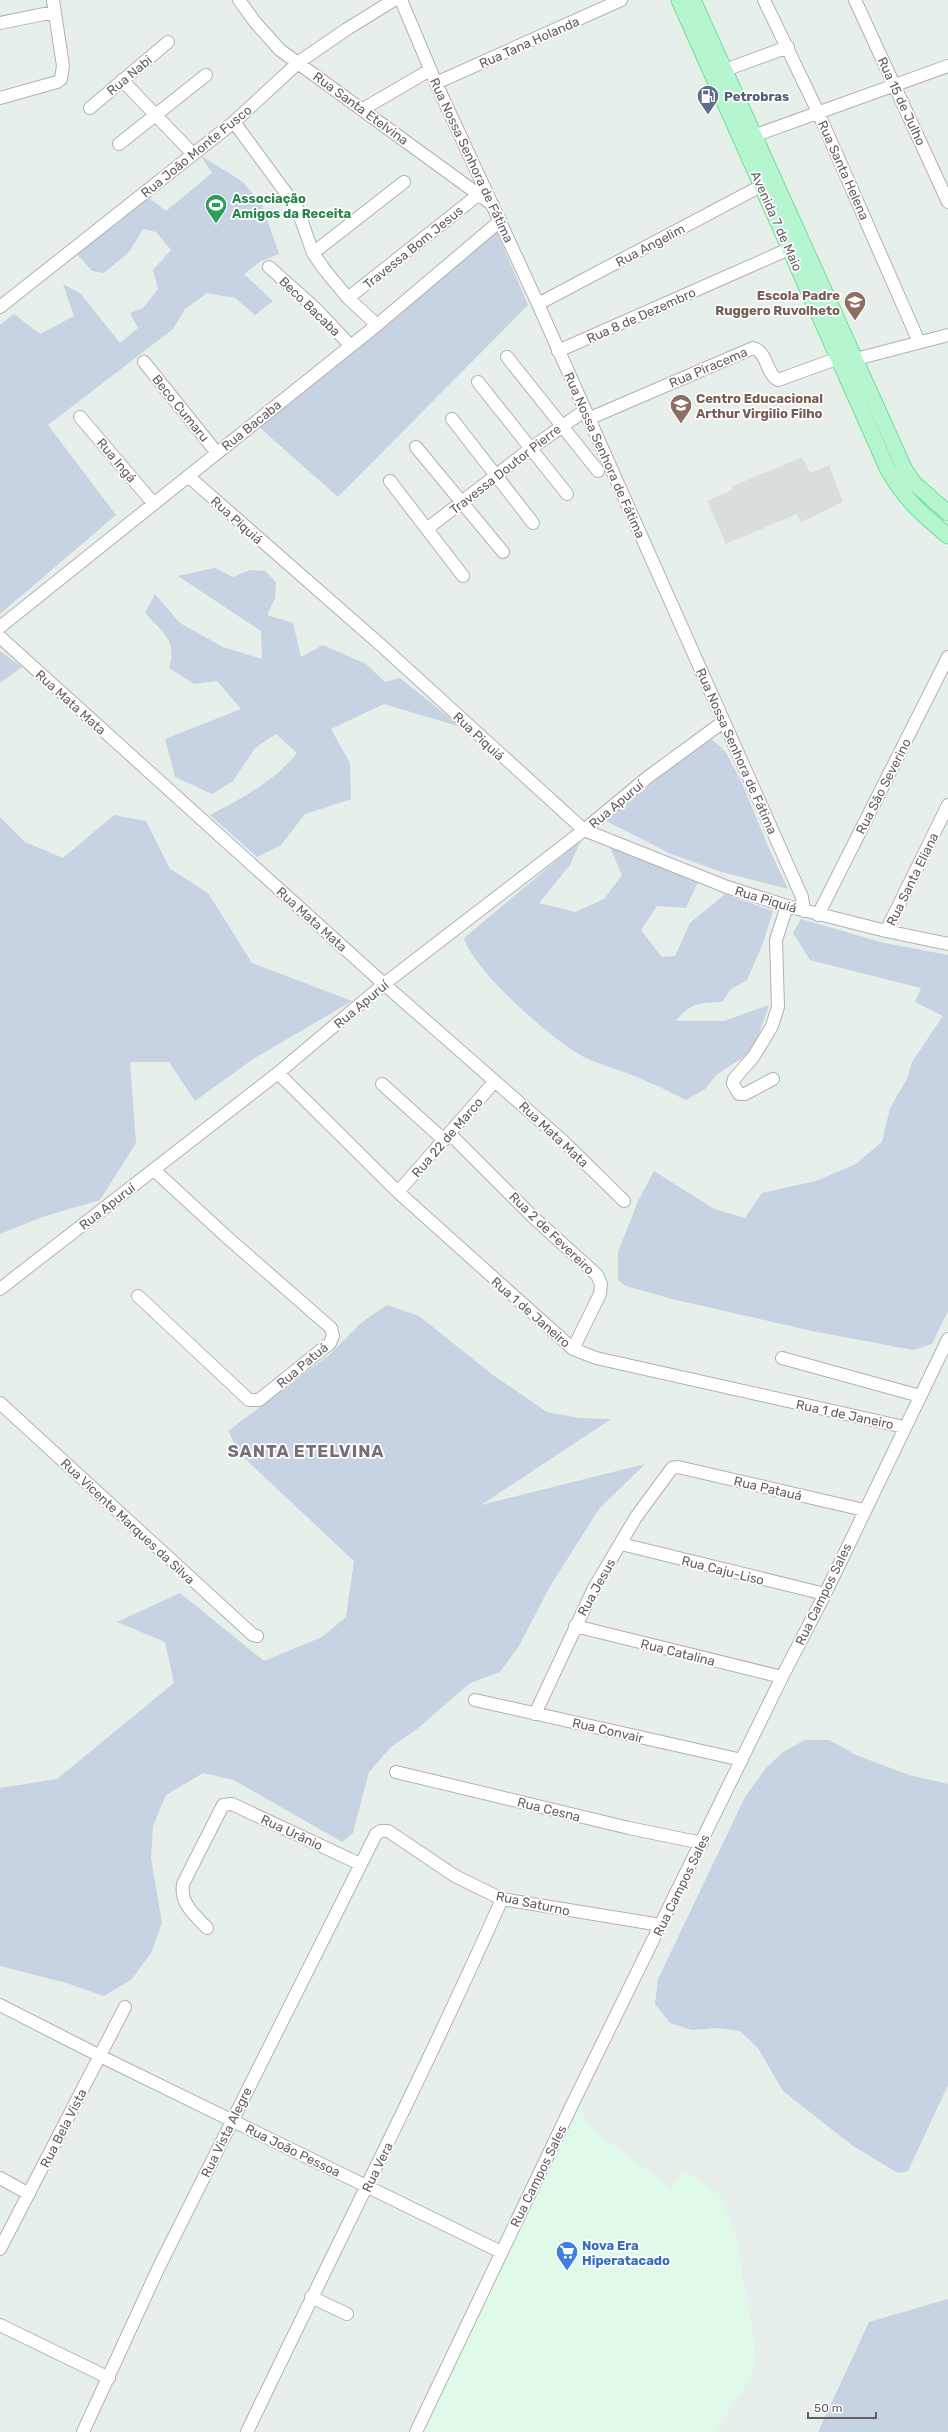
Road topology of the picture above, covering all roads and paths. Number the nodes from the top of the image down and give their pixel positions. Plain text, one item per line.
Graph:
1 (239, 0) edge
2 (394, 0) edge
3 (401, 0) edge
4 (621, 0) edge
5 (679, 0) edge
6 (693, 0) edge
7 (764, 0) edge
8 (855, 0) edge
9 (53, 6) edge
10 (0, 23) edge
11 (168, 42) dead end
12 (788, 47) junction
13 (299, 62) junction
14 (948, 66) edge
15 (430, 70) junction
16 (725, 70) junction
17 (206, 75) dead end
18 (122, 80) junction
19 (436, 84) junction
20 (894, 84) junction
21 (0, 98) edge
22 (90, 108) dead end
23 (363, 109) junction
24 (818, 112) junction
25 (157, 115) junction
26 (234, 122) junction
27 (753, 136) junction
28 (119, 144) dead end
29 (193, 154) junction
30 (404, 182) dead end
31 (761, 186) junction
32 (478, 195) junction
33 (948, 202) edge
34 (493, 205) junction
35 (500, 221) junction
36 (789, 249) junction
37 (313, 253) junction
38 (269, 266) dead end
39 (348, 298) junction
40 (538, 304) junction
41 (0, 307) edge
42 (377, 325) junction
43 (948, 335) edge
44 (919, 342) junction
45 (350, 345) junction
46 (558, 351) junction
47 (508, 357) dead end
48 (839, 358) junction
49 (856, 359) junction
50 (144, 362) dead end
51 (478, 382) dead end
52 (586, 415) junction
53 (80, 417) dead end
54 (452, 419) dead end
55 (562, 425) junction
56 (416, 447) dead end
57 (530, 449) junction
58 (217, 453) junction
59 (598, 471) dead end
60 (188, 476) junction
61 (496, 476) junction
62 (390, 481) dead end
63 (567, 494) dead end
64 (462, 502) junction
65 (154, 504) junction
66 (948, 513) edge
67 (533, 523) dead end
68 (428, 528) junction
69 (948, 536) edge
70 (503, 552) dead end
71 (463, 576) dead end
72 (0, 627) edge
73 (0, 637) edge
74 (948, 657) edge
75 (723, 722) junction
76 (948, 805) edge
77 (584, 830) junction
78 (787, 906) junction
79 (804, 911) junction
80 (818, 915) junction
81 (886, 931) junction
82 (948, 944) edge
83 (384, 984) junction
84 (278, 1073) junction
85 (773, 1079) dead end
86 (495, 1081) junction
87 (382, 1084) dead end
88 (447, 1137) junction
89 (154, 1170) junction
90 (398, 1192) junction
91 (624, 1201) dead end
92 (0, 1289) edge
93 (138, 1296) dead end
94 (948, 1339) edge
95 (573, 1349) junction
96 (782, 1358) dead end
97 (920, 1396) junction
98 (0, 1403) edge
99 (904, 1427) junction
100 (672, 1468) joint
101 (864, 1510) junction
102 (621, 1544) junction
103 (825, 1594) junction
104 (574, 1626) junction
105 (257, 1636) dead end
106 (782, 1677) junction
107 (475, 1700) dead end
108 (535, 1714) junction
109 (742, 1760) junction
110 (396, 1772) dead end
111 (376, 1834) joint
112 (702, 1843) junction
113 (360, 1864) junction
114 (502, 1899) junction
115 (661, 1925) junction
116 (207, 1928) dead end
117 (0, 2005) edge
118 (125, 2007) dead end
119 (100, 2056) junction
120 (232, 2120) junction
121 (0, 2178) edge
122 (368, 2187) junction
123 (29, 2194) junction
124 (0, 2248) edge
125 (501, 2252) junction
126 (311, 2297) junction
127 (347, 2314) dead end
128 (0, 2325) edge
129 (108, 2378) junction
130 (83, 2432) edge
131 (247, 2432) edge
132 (416, 2432) edge

1 - 13 street, Rua Santa Etelvina
2 - 13 street, Rua João Monte Fusco
3 - 15 street, Rua Nossa Senhora de Fátima
4 - 19 street, Rua Tana Holanda
5 - 31 main road, Avenida 7 de Maio
6 - 16 main road, Avenida 7 de Maio
7 - 12 street, Rua Santa Helena
8 - 20 street, Rua 15 de Julho
9 - 10 street
9 - 21 street
11 - 18 street, Rua Nabi
12 - 16 street
12 - 24 street, Rua Santa Helena
13 - 23 street, Rua Santa Etelvina
13 - 26 street, Rua João Monte Fusco
14 - 20 street
15 - 19 street, Rua Nossa Senhora de Fátima
15 - 23 street
16 - 27 main road, Avenida 7 de Maio
17 - 25 street
18 - 22 street, Rua Nabi
18 - 25 street
19 - 34 street, Rua Nossa Senhora de Fátima
20 - 24 street
20 - 33 street, Rua 15 de Julho
23 - 32 street, Rua Santa Etelvina
24 - 27 street
24 - 44 street, Rua Santa Helena
25 - 28 street
25 - 29 street
26 - 29 street, Rua João Monte Fusco
26 - 37 street
27 - 49 main road, Avenida 7 de Maio
29 - 41 street, Rua João Monte Fusco
30 - 37 street
31 - 36 main road, Avenida 7 de Maio
31 - 40 street, Rua Angelim
32 - 34 street, Rua Santa Etelvina
32 - 39 street, Travessa Bom Jesus
34 - 35 street, Rua Nossa Senhora de Fátima
35 - 40 street, Rua Nossa Senhora de Fátima
35 - 42 street, Rua Bacaba
36 - 46 street, Rua 8 de Dezembro
36 - 48 main road, Avenida 7 de Maio
37 - 39 street
38 - 45 street, Beco Bacaba
39 - 42 street
40 - 46 street, Rua Nossa Senhora de Fátima
42 - 45 street, Rua Bacaba
43 - 44 street
44 - 49 street
45 - 58 street, Rua Bacaba
46 - 52 street, Rua Nossa Senhora de Fátima
47 - 55 street
48 - 52 street, Rua Piracema
48 - 69 main road, Avenida 7 de Maio
49 - 66 main road, Avenida 7 de Maio
50 - 58 street, Beco Cumaru
51 - 57 street
52 - 55 street, Travessa Doutor Pierre
52 - 75 street, Rua Nossa Senhora de Fátima
53 - 65 street, Rua Ingá
54 - 61 street
55 - 57 street, Travessa Doutor Pierre
55 - 59 street
56 - 64 street
57 - 61 street, Travessa Doutor Pierre
57 - 63 street
58 - 60 street, Rua Bacaba
60 - 65 street, Rua Bacaba
60 - 77 street, Rua Piquiá
61 - 64 street, Travessa Doutor Pierre
61 - 67 street
62 - 68 street
64 - 68 street, Travessa Doutor Pierre
64 - 70 street
65 - 72 street, Rua Bacaba
68 - 71 street
73 - 83 street, Rua Mata Mata
74 - 80 street, Rua São Severino
75 - 77 street, Rua Apuruí
75 - 79 street, Rua Nossa Senhora de Fátima
76 - 81 street, Rua Santa Eliana
77 - 78 street, Rua Piquiá
77 - 83 street, Rua Apuruí
78 - 79 street, Rua Piquiá
78 - 85 street
79 - 80 street, Rua Piquiá
80 - 81 street, Rua Piquiá
81 - 82 street, Rua Piquiá
83 - 84 street, Rua Apuruí
83 - 86 street, Rua Mata Mata
84 - 89 street, Rua Apuruí
84 - 90 street, Rua 1 de Janeiro
86 - 88 street, Rua 22 de Marco
86 - 91 street, Rua Mata Mata
87 - 88 street, Rua 2 de Fevereiro
88 - 90 street, Rua 22 de Marco
88 - 95 street, Rua 2 de Fevereiro
89 - 92 street, Rua Apuruí
89 - 93 street, Rua Patuá
90 - 95 street, Rua 1 de Janeiro
94 - 97 street, Rua Campos Sales
95 - 99 street, Rua 1 de Janeiro
96 - 97 street
97 - 99 street, Rua Campos Sales
98 - 105 street, Rua Vicente Marques da Silva
99 - 101 street, Rua Campos Sales
100 - 101 street, Rua Patauá
100 - 102 street, Rua Jesus
101 - 103 street, Rua Campos Sales
102 - 103 street, Rua Caju-Liso
102 - 104 street, Rua Jesus
103 - 106 street, Rua Campos Sales
104 - 106 street, Rua Catalina
104 - 108 street, Rua Jesus
106 - 109 street, Rua Campos Sales
107 - 108 street, Rua Convair
108 - 109 street, Rua Convair
109 - 112 street, Rua Campos Sales
110 - 112 street, Rua Cesna
111 - 113 street, Rua Vista Alegre
111 - 114 street, Rua Saturno
112 - 115 street, Rua Campos Sales
113 - 116 street, Rua Urânio
113 - 120 street, Rua Vista Alegre
114 - 115 street, Rua Saturno
114 - 122 street, Rua Vera
115 - 125 street, Rua Campos Sales
117 - 119 street, Rua João Pessoa
118 - 119 street, Rua Bela Vista
119 - 120 street, Rua João Pessoa
119 - 123 street, Rua Bela Vista
120 - 122 street, Rua João Pessoa
120 - 129 street, Rua Vista Alegre
121 - 123 street
122 - 125 street, Rua João Pessoa
122 - 126 street, Rua Vera
123 - 124 street, Rua Bela Vista
125 - 132 street, Rua Campos Sales
126 - 127 street
126 - 131 street, Rua Vera
128 - 129 street
129 - 130 street, Rua Vista Alegre

